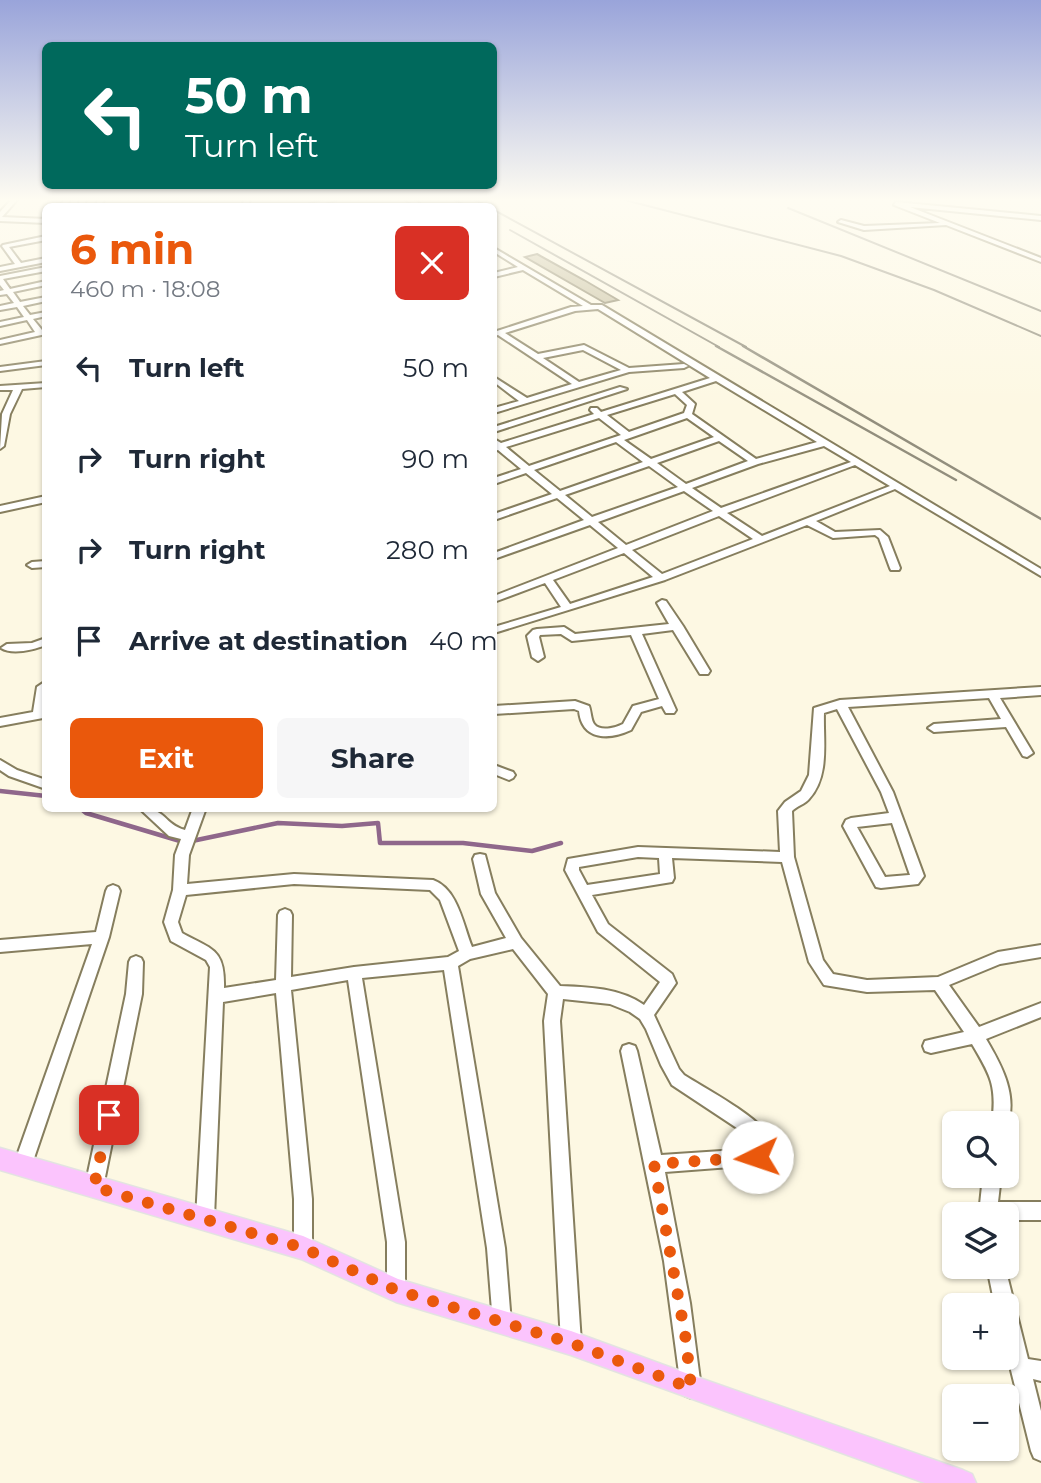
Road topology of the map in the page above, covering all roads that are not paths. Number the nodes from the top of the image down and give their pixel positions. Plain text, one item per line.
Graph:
1 (520, 269) edge
2 (527, 269) edge
3 (42, 270) edge
4 (497, 274) edge
5 (0, 279) edge
6 (42, 284) edge
7 (4, 292) edge
8 (42, 300) edge
9 (19, 304) junction
10 (588, 306) junction
11 (0, 308) edge
12 (564, 313) junction
13 (42, 315) edge
14 (29, 318) junction
15 (0, 324) edge
16 (42, 331) edge
17 (42, 332) edge
18 (497, 333) edge
19 (497, 334) edge
20 (0, 342) edge
21 (536, 357) junction
22 (42, 364) edge
23 (684, 366) junction
24 (0, 369) edge
25 (628, 370) junction
26 (711, 380) junction
27 (497, 381) edge
28 (578, 384) junction
29 (42, 385) edge
30 (19, 386) junction
31 (0, 388) edge
32 (623, 389) dead end
33 (564, 390) junction
34 (675, 390) junction
35 (525, 401) junction
36 (582, 402) junction
37 (497, 410) edge
38 (599, 414) junction
39 (688, 415) junction
40 (497, 429) edge
41 (622, 437) junction
42 (719, 438) junction
43 (497, 444) edge
44 (821, 444) junction
45 (0, 446) edge
46 (497, 446) edge
47 (649, 461) junction
48 (755, 462) junction
49 (851, 466) junction
50 (528, 469) junction
51 (497, 480) edge
52 (683, 486) junction
53 (891, 489) junction
54 (559, 494) junction
55 (42, 500) edge
56 (0, 509) edge
57 (720, 512) junction
58 (497, 516) edge
59 (590, 520) junction
60 (808, 521) junction
61 (760, 539) junction
62 (628, 548) junction
63 (497, 555) edge
64 (42, 564) edge
65 (32, 565) dead end
66 (895, 568) dead end
67 (1041, 573) edge
68 (661, 578) junction
69 (547, 579) junction
70 (1041, 581) edge
71 (497, 598) edge
72 (662, 603) dead end
73 (568, 608) junction
74 (547, 614) junction
75 (678, 626) junction
76 (497, 628) edge
77 (554, 629) junction
78 (635, 631) junction
79 (42, 643) edge
80 (7, 648) dead end
81 (538, 657) dead end
82 (704, 671) dead end
83 (1041, 691) edge
84 (42, 694) edge
85 (992, 694) junction
86 (840, 704) junction
87 (497, 710) edge
88 (0, 723) edge
89 (1009, 723) junction
90 (933, 728) dead end
91 (1027, 752) dead end
92 (0, 764) edge
93 (497, 770) edge
94 (509, 775) dead end
95 (42, 784) edge
96 (150, 812) edge
97 (198, 812) edge
98 (897, 817) junction
99 (187, 836) junction
100 (665, 853) junction
101 (786, 857) junction
102 (480, 859) dead end
103 (180, 890) junction
104 (113, 891) dead end
105 (582, 891) junction
106 (285, 915) dead end
107 (102, 937) junction
108 (516, 942) junction
109 (0, 946) edge
110 (1041, 951) edge
111 (467, 954) junction
112 (136, 962) dead end
113 (450, 963) junction
114 (354, 973) junction
115 (939, 983) junction
116 (283, 984) junction
117 (556, 992) junction
118 (217, 996) junction
119 (1041, 1010) edge
120 (646, 1015) junction
121 (975, 1036) junction
122 (931, 1046) dead end
123 (629, 1051) dead end
124 (1001, 1111) edge
125 (11, 1163) edge
126 (654, 1164) junction
127 (94, 1187) junction
128 (1041, 1211) edge
129 (1019, 1212) edge
130 (205, 1218) junction
131 (303, 1248) junction
132 (396, 1290) junction
133 (502, 1323) junction
134 (571, 1343) junction
135 (1019, 1363) edge
136 (1020, 1367) junction
137 (1041, 1371) edge
138 (691, 1388) junction
139 (1041, 1451) edge
140 (964, 1483) edge

1 - 4 street
2 - 10 street
3 - 5 street
5 - 7 street
6 - 7 street
7 - 9 street
8 - 9 street
9 - 11 street
9 - 14 street
10 - 12 street
10 - 26 street
12 - 18 street
12 - 23 street
13 - 14 street
14 - 15 street
14 - 16 street
17 - 20 street
19 - 21 street
21 - 25 street
21 - 28 street
22 - 24 street
23 - 25 street
23 - 26 street
25 - 28 street
26 - 34 street
26 - 44 street
27 - 35 street
28 - 33 street
29 - 30 street
30 - 31 street
30 - 45 street
32 - 36 street
33 - 35 street
33 - 36 street
34 - 38 street
34 - 39 street
35 - 37 street
36 - 38 street
36 - 40 street
38 - 41 street
38 - 43 street
39 - 41 street
39 - 42 street
41 - 47 street
41 - 50 street
42 - 47 street
42 - 48 street
44 - 48 street
44 - 49 street
44 - 67 street
46 - 50 street
47 - 52 street
47 - 54 street
48 - 52 street
49 - 53 street
49 - 57 street
50 - 51 street
50 - 54 street
52 - 57 street
52 - 59 street
53 - 60 street
53 - 70 street
54 - 58 street
54 - 59 street
55 - 56 street
57 - 61 street
57 - 62 street
59 - 62 street
59 - 63 street
60 - 61 street
60 - 66 street
61 - 68 street
62 - 68 street
62 - 69 street
64 - 65 street
68 - 73 street
69 - 71 street
69 - 73 street
72 - 75 street
73 - 74 street
74 - 76 street
74 - 77 street
75 - 78 street
75 - 82 street
77 - 78 street
77 - 81 street
78 - 87 street
79 - 80 street
83 - 85 street
84 - 88 street
85 - 86 street
85 - 89 street
86 - 98 street
86 - 101 street
89 - 90 street
89 - 91 street
92 - 95 street
93 - 94 street
96 - 99 street
97 - 99 street
98 - 98 street
99 - 103 street
100 - 101 street
100 - 105 street
100 - 105 street
101 - 115 street
102 - 108 street
103 - 111 street
103 - 118 street
104 - 107 street
105 - 120 street
106 - 116 street
107 - 109 street
107 - 125 street
108 - 111 street
108 - 117 street
110 - 115 street
111 - 113 street
112 - 127 street
113 - 114 street
113 - 133 street
114 - 116 street
114 - 132 street
115 - 121 street
116 - 118 street
116 - 131 street
117 - 120 street
117 - 134 street
118 - 130 street
119 - 121 street
120 - 126 street
121 - 122 street
121 - 124 street
123 - 126 street
125 - 127 main road
126 - 138 street
127 - 130 main road
128 - 129 street
130 - 131 main road
131 - 132 main road
132 - 133 main road
133 - 134 main road
134 - 138 main road
135 - 136 street
136 - 137 street
136 - 139 street
138 - 140 main road

